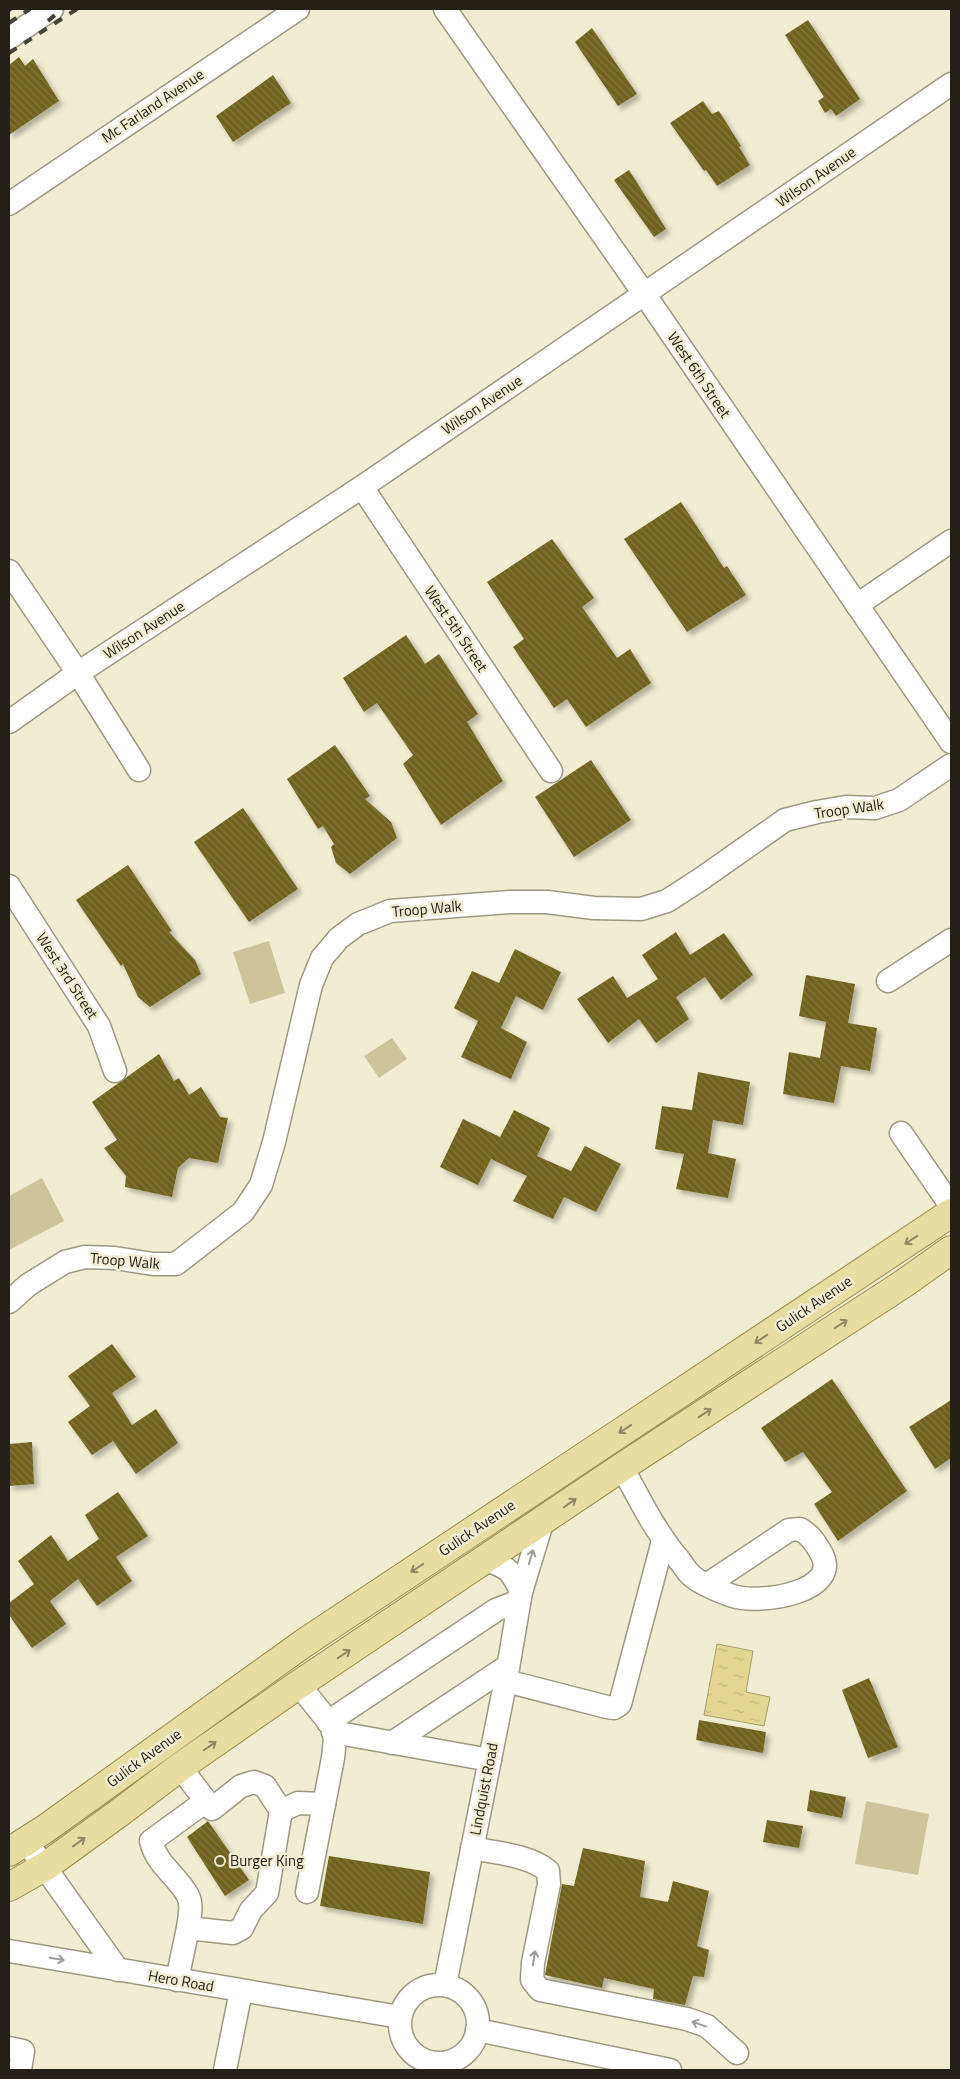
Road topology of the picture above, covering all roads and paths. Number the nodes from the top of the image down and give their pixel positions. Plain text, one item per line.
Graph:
1 (52, 9) edge
2 (298, 9) edge
3 (445, 9) edge
4 (9, 38) edge
5 (951, 84) edge
6 (9, 204) edge
7 (645, 295) junction
8 (362, 487) junction
9 (951, 542) edge
10 (9, 571) edge
11 (857, 606) junction
12 (78, 673) junction
13 (9, 722) edge
14 (951, 742) edge
15 (951, 765) edge
16 (140, 770) dead end
17 (551, 771) dead end
18 (9, 886) edge
19 (951, 940) edge
20 (888, 981) dead end
21 (115, 1071) dead end
22 (901, 1133) dead end
23 (951, 1206) edge
24 (951, 1213) edge
25 (951, 1250) edge
26 (9, 1302) edge
27 (622, 1467) junction
28 (542, 1523) junction
29 (663, 1541) junction
30 (486, 1560) junction
31 (708, 1584) junction
32 (520, 1597) junction
33 (507, 1674) junction
34 (299, 1685) junction
35 (331, 1727) junction
36 (392, 1743) junction
37 (490, 1760) junction
38 (180, 1767) junction
39 (206, 1801) junction
40 (324, 1804) junction
41 (281, 1811) junction
42 (17, 1846) edge
43 (472, 1848) junction
44 (46, 1866) junction
45 (9, 1887) edge
46 (307, 1892) dead end
47 (188, 1928) junction
48 (9, 1950) edge
49 (118, 1970) junction
50 (177, 1980) junction
51 (445, 1985) junction
52 (241, 1991) junction
53 (400, 2017) junction
54 (477, 2030) junction
55 (9, 2048) edge
56 (737, 2053) dead end
57 (425, 2066) edge
58 (20, 2070) edge
59 (225, 2070) edge
60 (670, 2070) edge

1 - 4 street
2 - 6 street, Mc Farland Avenue
3 - 7 street, West 6th Street
5 - 7 street, Wilson Avenue
7 - 8 street, Wilson Avenue
7 - 11 street, West 6th Street
8 - 12 street, Wilson Avenue
8 - 17 street, West 5th Street
9 - 11 street
10 - 12 street
11 - 14 street, West 6th Street
12 - 13 street, Wilson Avenue
12 - 16 street
15 - 26 street, Troop Walk
18 - 21 street, West 3rd Street
19 - 20 street
22 - 23 street
24 -> 42 main road, Gulick Avenue
27 -> 25 main road, Gulick Avenue
28 -> 27 main road, Gulick Avenue
27 - 29 street
28 - 30 main road, Gulick Avenue
32 -> 28 street, Lindquist Road
29 - 31 street
29 - 33 street
30 - 32 street
34 -> 30 main road, Gulick Avenue
31 - 31 street
32 - 33 street, Lindquist Road
32 - 35 street
33 - 36 street
33 - 37 street, Lindquist Road
34 - 35 street
38 -> 34 main road, Gulick Avenue
35 - 36 street
35 - 40 street
36 - 37 street
37 - 43 street, Lindquist Road
38 - 39 street
44 -> 38 main road, Gulick Avenue
39 - 41 street
39 - 47 street
40 - 41 street
40 - 46 street
41 - 47 street
42 - 44 street
43 - 51 street, Lindquist Road
56 -> 43 street
44 - 45 main road, Gulick Avenue
44 - 49 street
47 - 50 street
48 -> 49 street, Hero Road
49 - 50 street, Hero Road
50 - 52 street, Hero Road
51 - 53 street
51 - 54 street
52 - 53 street, Hero Road
52 - 59 street
53 - 57 street
54 - 57 street
54 - 60 street
55 - 58 street

